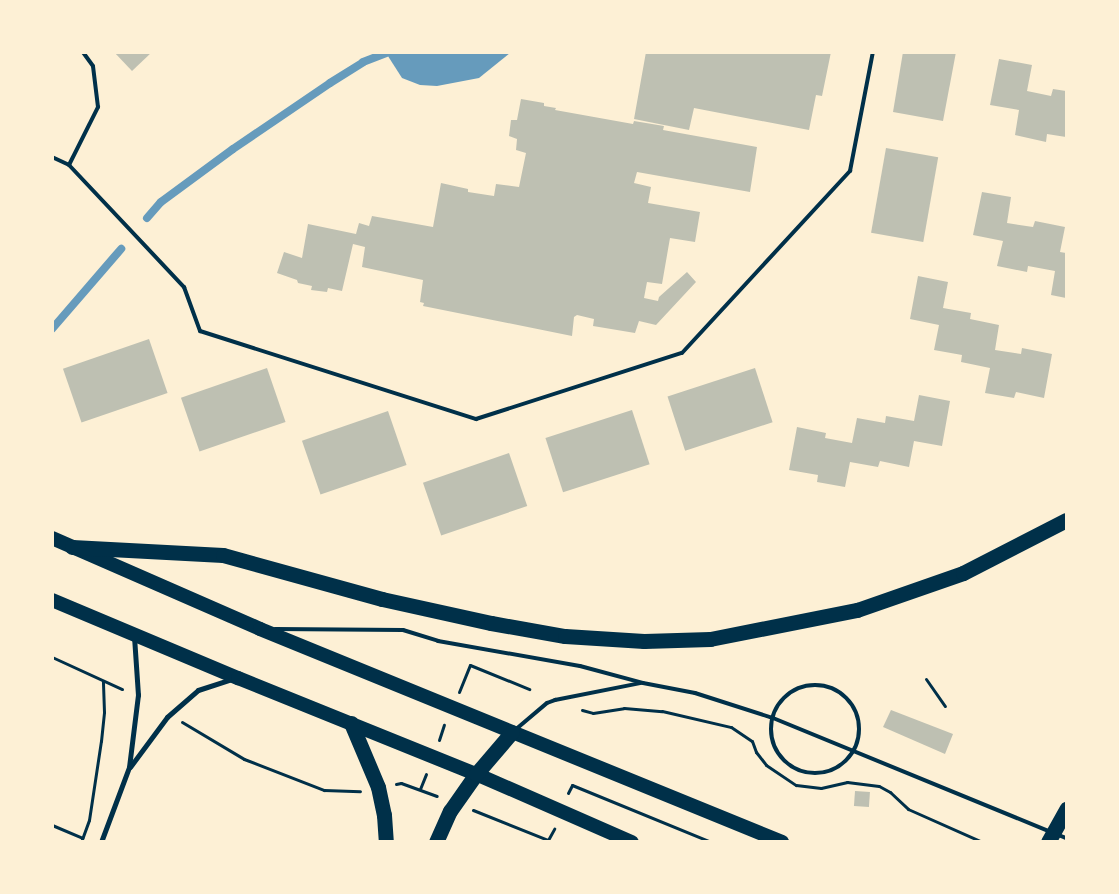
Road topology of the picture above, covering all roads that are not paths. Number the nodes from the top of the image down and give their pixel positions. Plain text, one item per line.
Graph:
1 (83, 52) edge
2 (873, 52) edge
3 (52, 157) edge
4 (70, 165) junction
5 (1066, 520) edge
6 (52, 538) edge
7 (72, 547) junction
8 (52, 600) edge
9 (260, 629) junction
10 (134, 634) junction
11 (238, 678) junction
12 (643, 683) junction
13 (773, 718) junction
14 (351, 723) junction
15 (512, 732) junction
16 (854, 750) junction
17 (130, 767) junction
18 (476, 774) junction
19 (1066, 809) edge
20 (1066, 838) edge
21 (101, 842) edge
22 (386, 842) edge
23 (436, 842) edge
24 (632, 842) edge
25 (782, 842) edge
26 (1048, 842) edge

1 - 4 lane
2 - 4 lane
3 - 4 lane
5 - 7 highway
6 - 7 highway
7 - 9 highway
8 - 10 highway
9 - 12 lane
9 - 15 highway
10 - 11 highway
10 - 17 street
11 - 14 highway
11 - 17 street
12 - 13 lane
12 - 15 lane
13 - 16 lane
13 - 16 lane
13 - 16 lane
14 - 18 highway
14 - 22 highway
15 - 18 highway
15 - 25 highway
16 - 20 lane
17 - 21 street
18 - 23 highway
18 - 24 highway
19 - 26 highway

